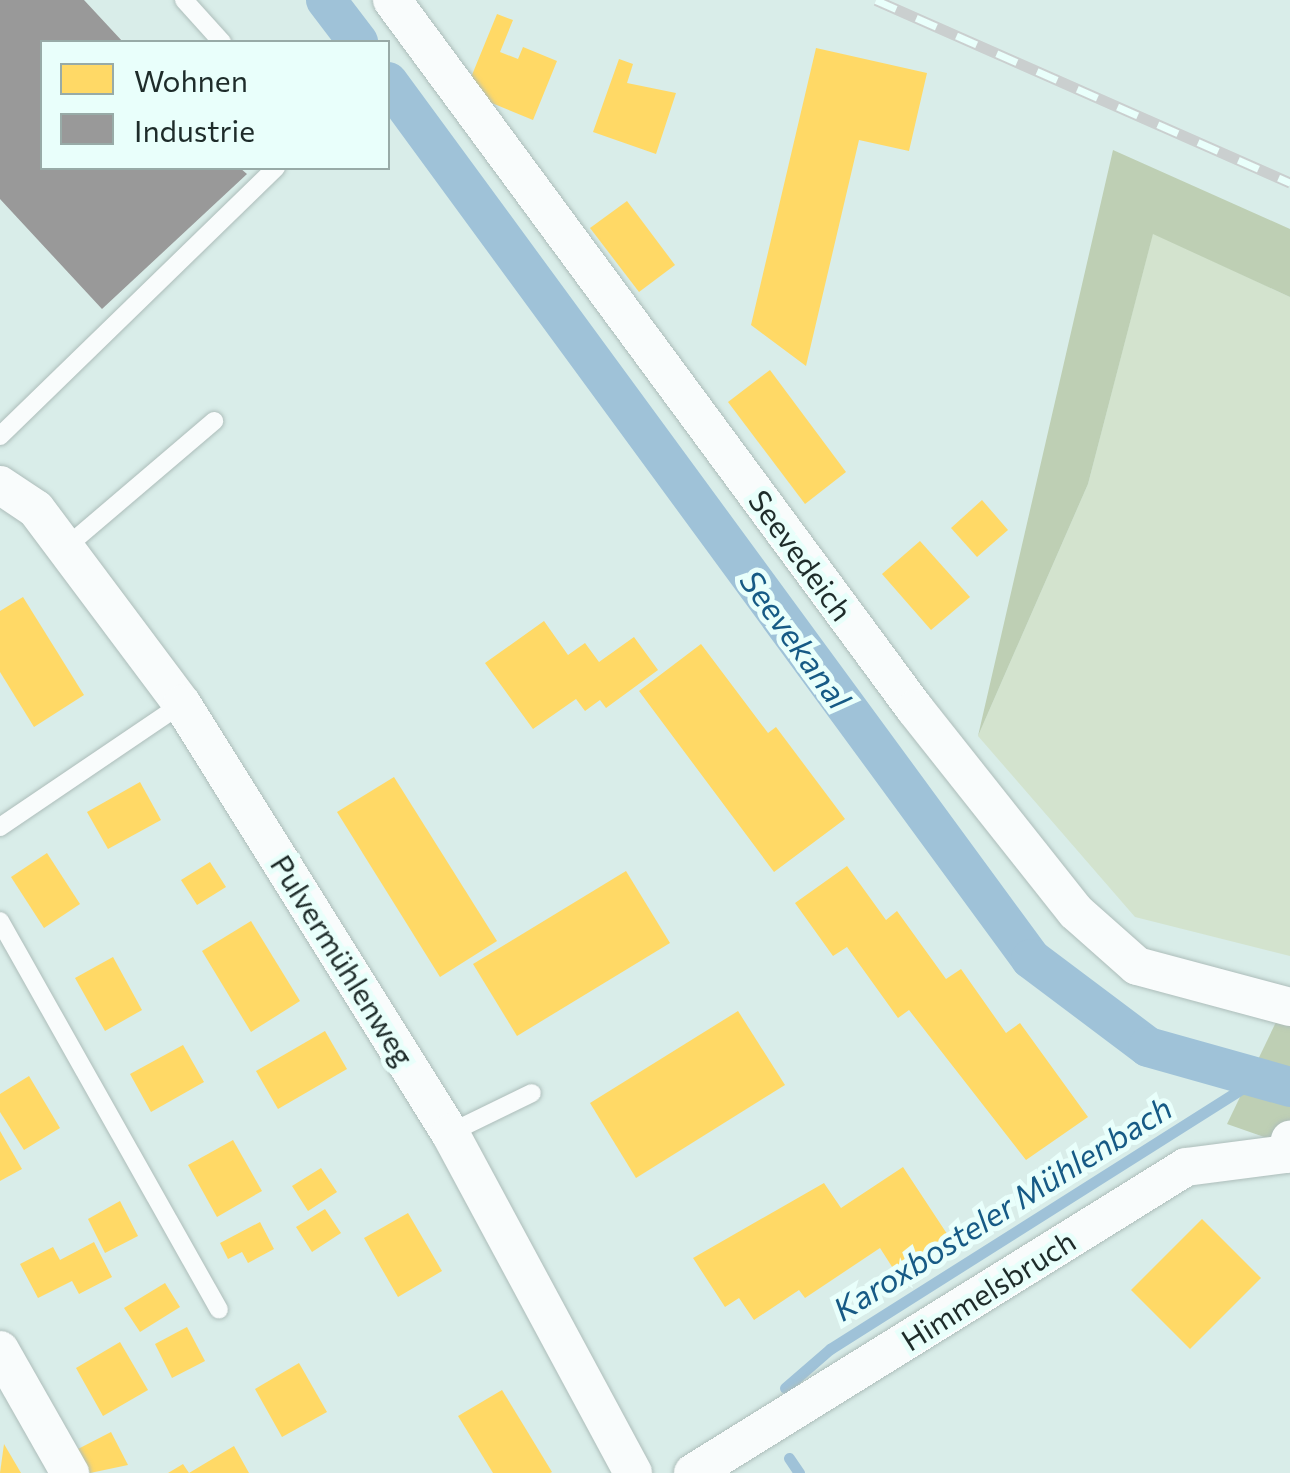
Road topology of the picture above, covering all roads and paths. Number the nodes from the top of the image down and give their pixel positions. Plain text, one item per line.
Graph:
1 (184, 0) edge
2 (392, 0) edge
3 (220, 40) edge
4 (274, 170) edge
5 (214, 421) dead end
6 (0, 436) edge
7 (0, 485) edge
8 (65, 548) junction
9 (182, 704) junction
10 (0, 827) edge
11 (0, 921) edge
12 (1290, 1007) edge
13 (532, 1093) dead end
14 (450, 1133) junction
15 (1290, 1140) edge
16 (218, 1309) dead end
17 (0, 1350) edge
18 (70, 1473) edge
19 (633, 1473) edge
20 (693, 1473) edge

1 - 3 lane
2 - 12 street, Seevedeich
4 - 6 lane
5 - 8 lane
7 - 8 street, Pulvermühlenweg
8 - 9 street, Pulvermühlenweg
9 - 10 lane
9 - 14 street, Pulvermühlenweg
11 - 16 lane
13 - 14 lane
14 - 19 street, Pulvermühlenweg
15 - 20 street, Himmelsbruch
17 - 18 street

